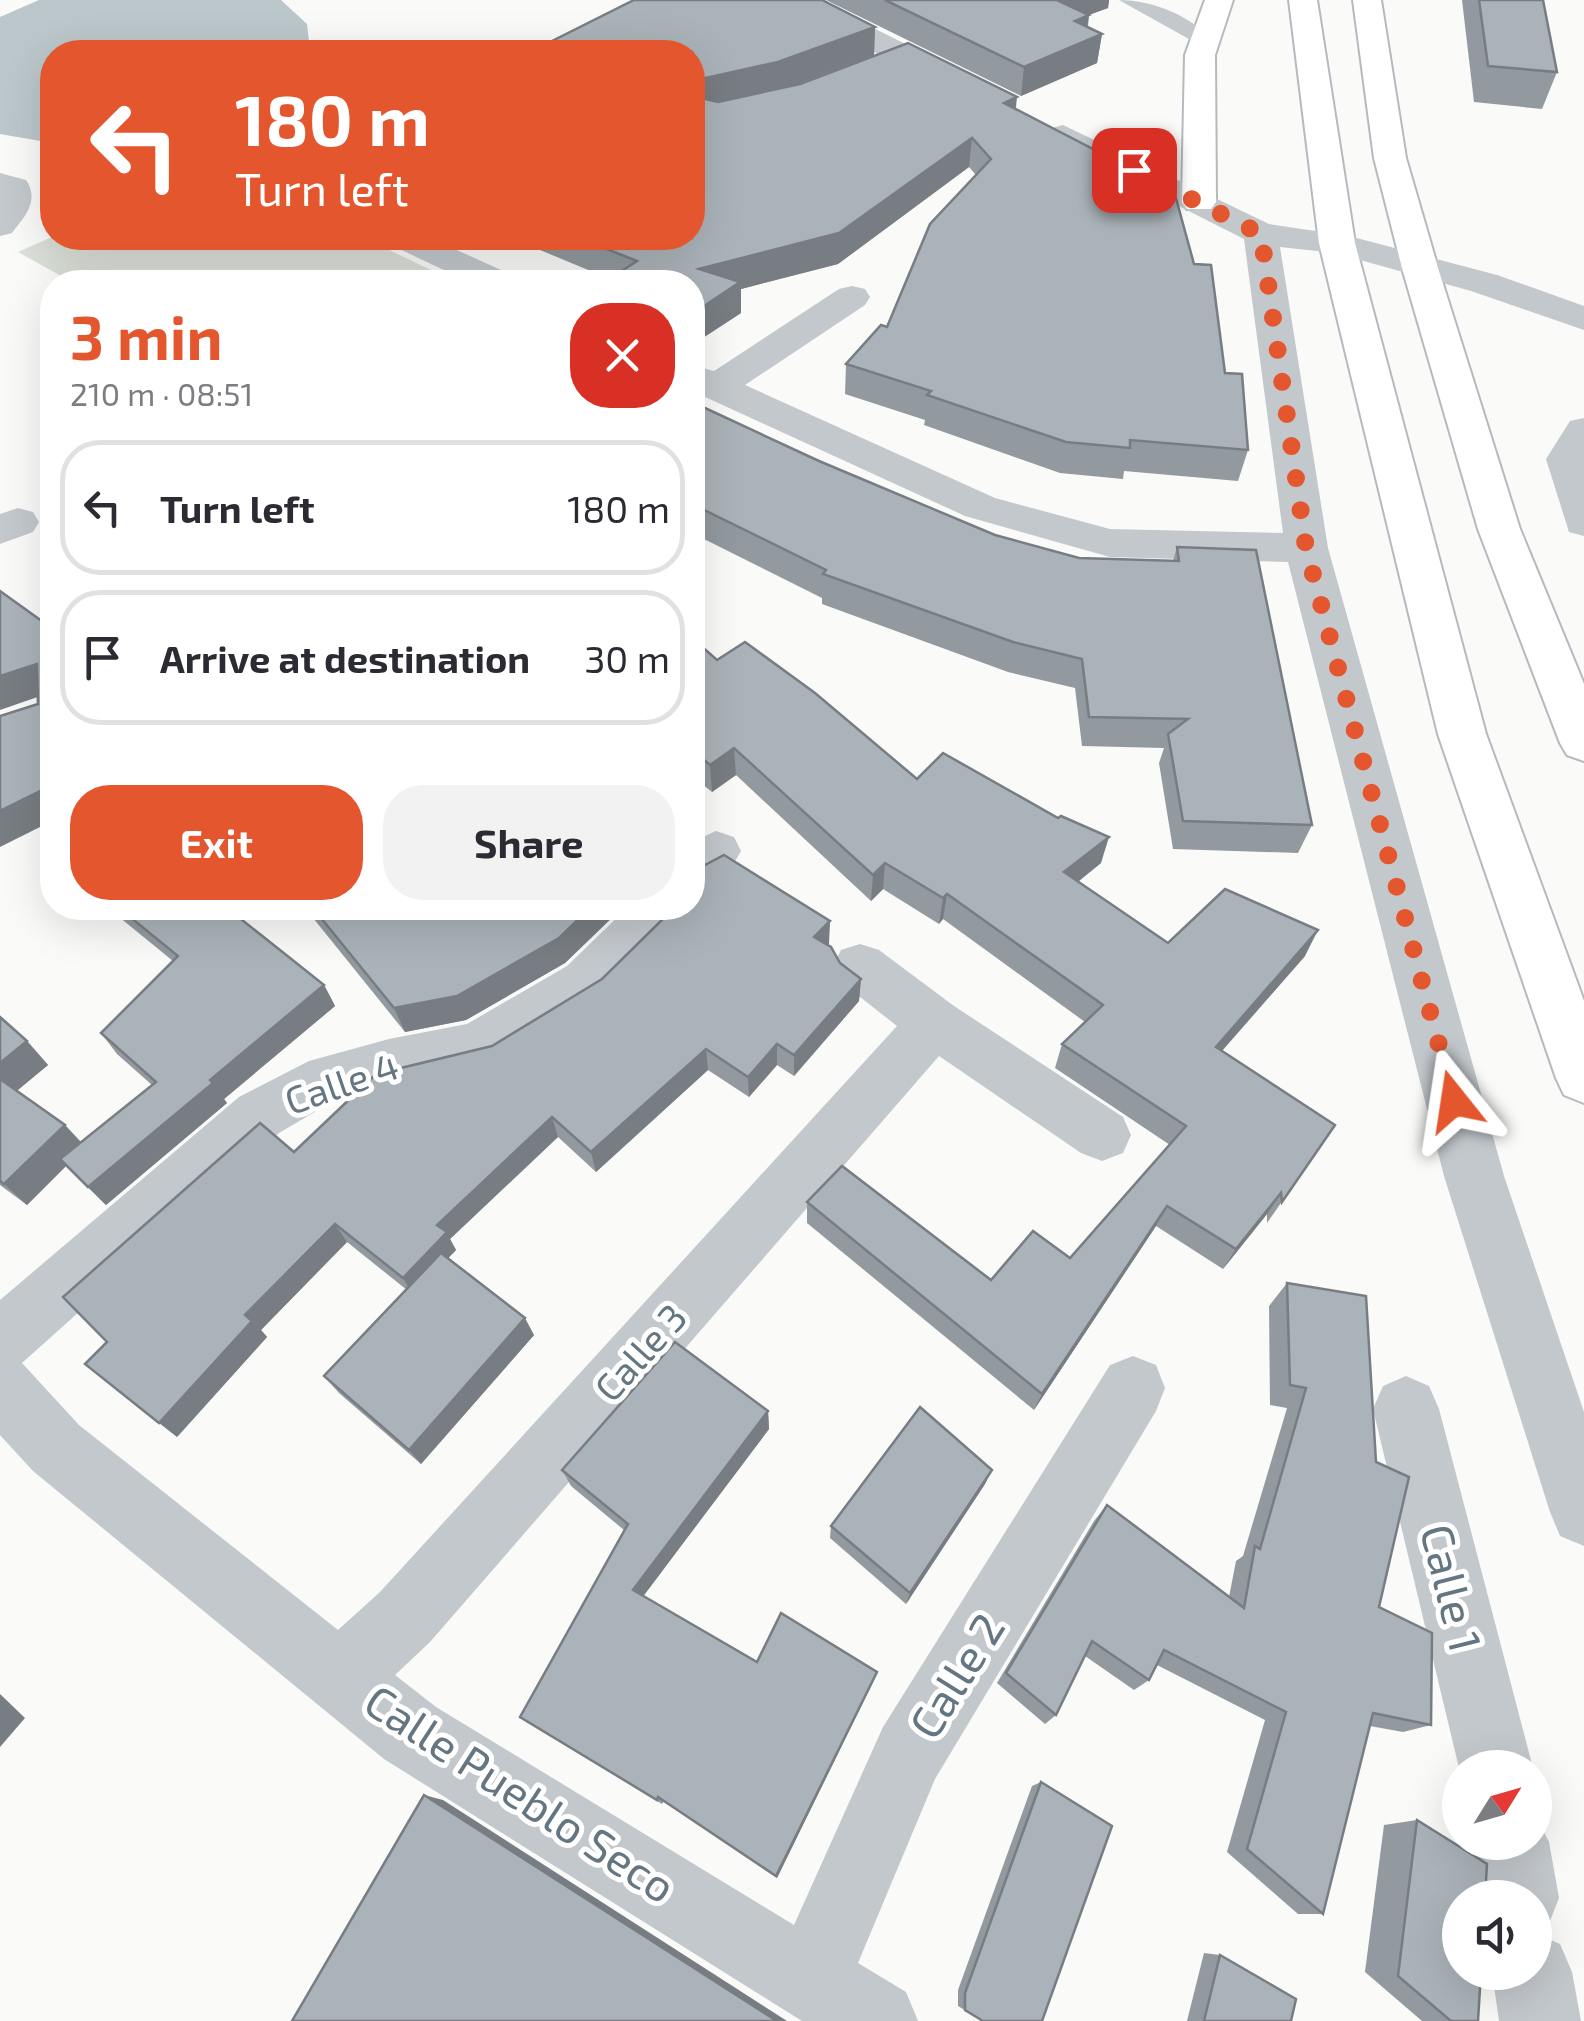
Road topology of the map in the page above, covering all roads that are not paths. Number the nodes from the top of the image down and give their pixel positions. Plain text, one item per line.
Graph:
1 (795, 0) edge
2 (1128, 0) edge
3 (1219, 0) edge
4 (1303, 0) edge
5 (1367, 0) edge
6 (1205, 42) junction
7 (907, 57) junction
8 (873, 70) edge
9 (992, 100) edge
10 (1027, 117) edge
11 (0, 183) edge
12 (1199, 202) junction
13 (0, 226) edge
14 (1261, 234) junction
15 (1337, 243) junction
16 (428, 250) edge
17 (1420, 268) junction
18 (471, 270) edge
19 (852, 298) dead end
20 (1584, 319) edge
21 (705, 380) edge
22 (705, 381) edge
23 (1584, 430) edge
24 (1584, 522) edge
25 (1306, 548) junction
26 (1584, 743) edge
27 (648, 920) edge
28 (860, 966) dead end
29 (934, 1023) junction
30 (1584, 1078) edge
31 (1102, 1134) dead end
32 (0, 1341) edge
33 (0, 1386) edge
34 (1133, 1388) dead end
35 (1406, 1409) dead end
36 (1584, 1512) edge
37 (341, 1676) junction
38 (1491, 1750) edge
39 (811, 1979) junction
40 (1535, 1990) edge
41 (877, 2021) edge
42 (1540, 2021) edge

1 - 7 street
2 - 6 lane
3 - 6 main road
4 - 15 main road
5 - 17 main road
6 - 12 main road
7 - 8 street
7 - 9 street
10 - 12 street
11 - 13 street
12 - 14 street
14 - 15 street
14 - 25 street
15 - 17 street
15 - 30 main road
16 - 18 street
17 - 20 street
17 - 26 main road
19 - 21 street
22 - 25 street
23 - 24 street
25 - 36 street
27 - 32 street, Calle 4
28 - 29 street
29 - 31 street
29 - 37 street, Calle 3
33 - 37 street, Calle Pueblo Seco
34 - 39 street, Calle 2
35 - 38 street, Calle 1
37 - 39 street, Calle Pueblo Seco
39 - 41 street, Calle Pueblo Seco
40 - 42 street

